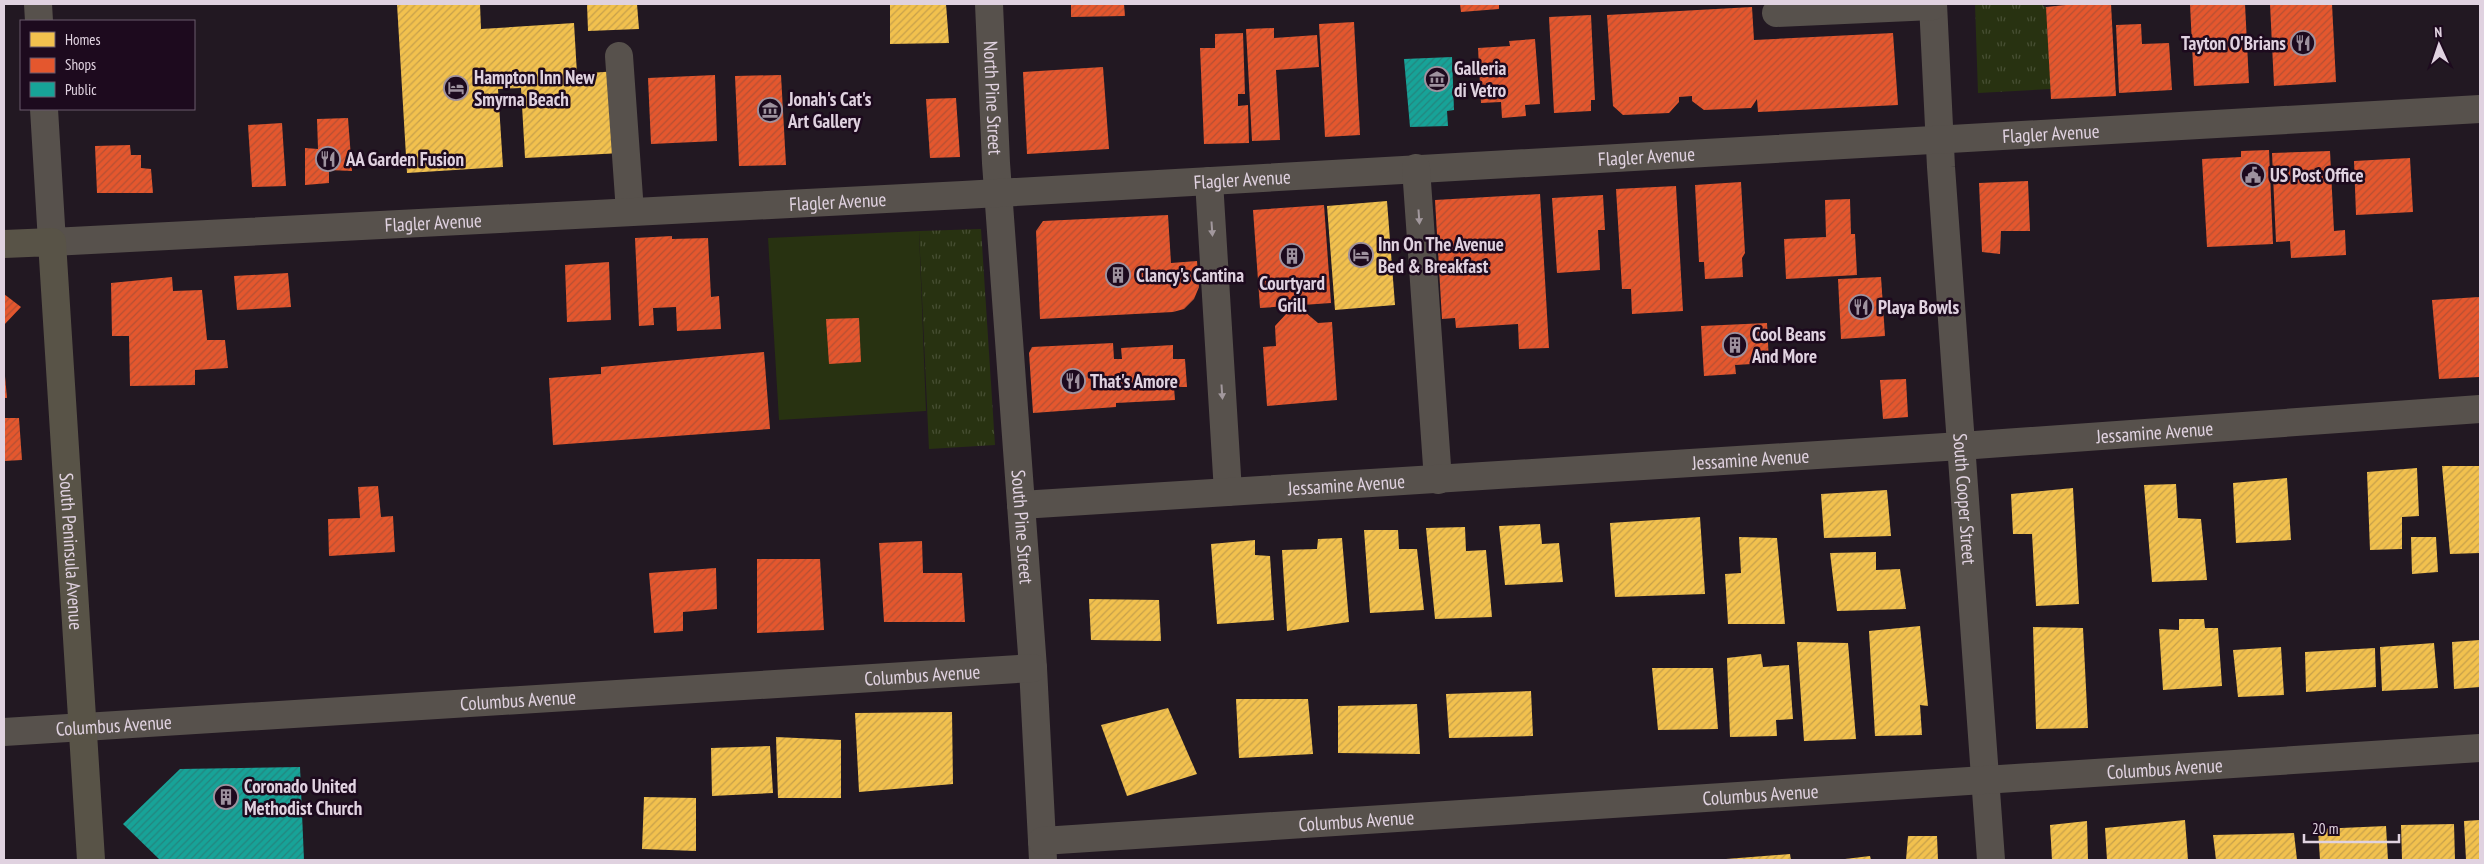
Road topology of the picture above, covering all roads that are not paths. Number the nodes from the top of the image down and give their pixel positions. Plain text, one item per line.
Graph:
1 (38, 4) edge
2 (989, 4) edge
3 (1933, 5) edge
4 (1776, 13) dead end
5 (39, 20) edge
6 (620, 56) dead end
7 (2480, 109) edge
8 (44, 110) edge
9 (1940, 138) junction
10 (1416, 168) junction
11 (1209, 181) junction
12 (998, 192) junction
13 (630, 212) junction
14 (52, 242) junction
15 (4, 244) edge
16 (2480, 409) edge
17 (1961, 446) junction
18 (1438, 480) junction
19 (1228, 492) junction
20 (1021, 505) junction
21 (1033, 668) junction
22 (82, 728) junction
23 (4, 732) edge
24 (2480, 748) edge
25 (1986, 779) junction
26 (1043, 851) edge
27 (91, 860) edge
28 (1991, 860) edge

1 - 5 street
2 - 12 street, North Pine Street
3 - 4 street
3 - 9 street, South Cooper Street
6 - 13 street
7 - 9 street, Flagler Avenue
8 - 14 street
9 - 10 street, Flagler Avenue
9 - 17 street, South Cooper Street
10 - 11 street, Flagler Avenue
10 -> 18 street
11 - 12 street, Flagler Avenue
11 -> 19 street
12 - 13 street, Flagler Avenue
12 - 20 street, South Pine Street
13 - 14 street, Flagler Avenue
14 - 15 main road, Flagler Avenue
14 - 22 main road, South Peninsula Avenue
16 - 17 street, Jessamine Avenue
17 - 18 street, Jessamine Avenue
17 - 25 street, South Cooper Street
18 - 19 street, Jessamine Avenue
19 - 20 street, Jessamine Avenue
20 - 21 street, South Pine Street
21 - 22 street, Columbus Avenue
21 - 26 street, South Pine Street
22 - 23 street, Columbus Avenue
22 - 27 main road, South Peninsula Avenue
24 - 25 street, Columbus Avenue
25 - 26 street, Columbus Avenue
25 - 28 street, South Cooper Street

